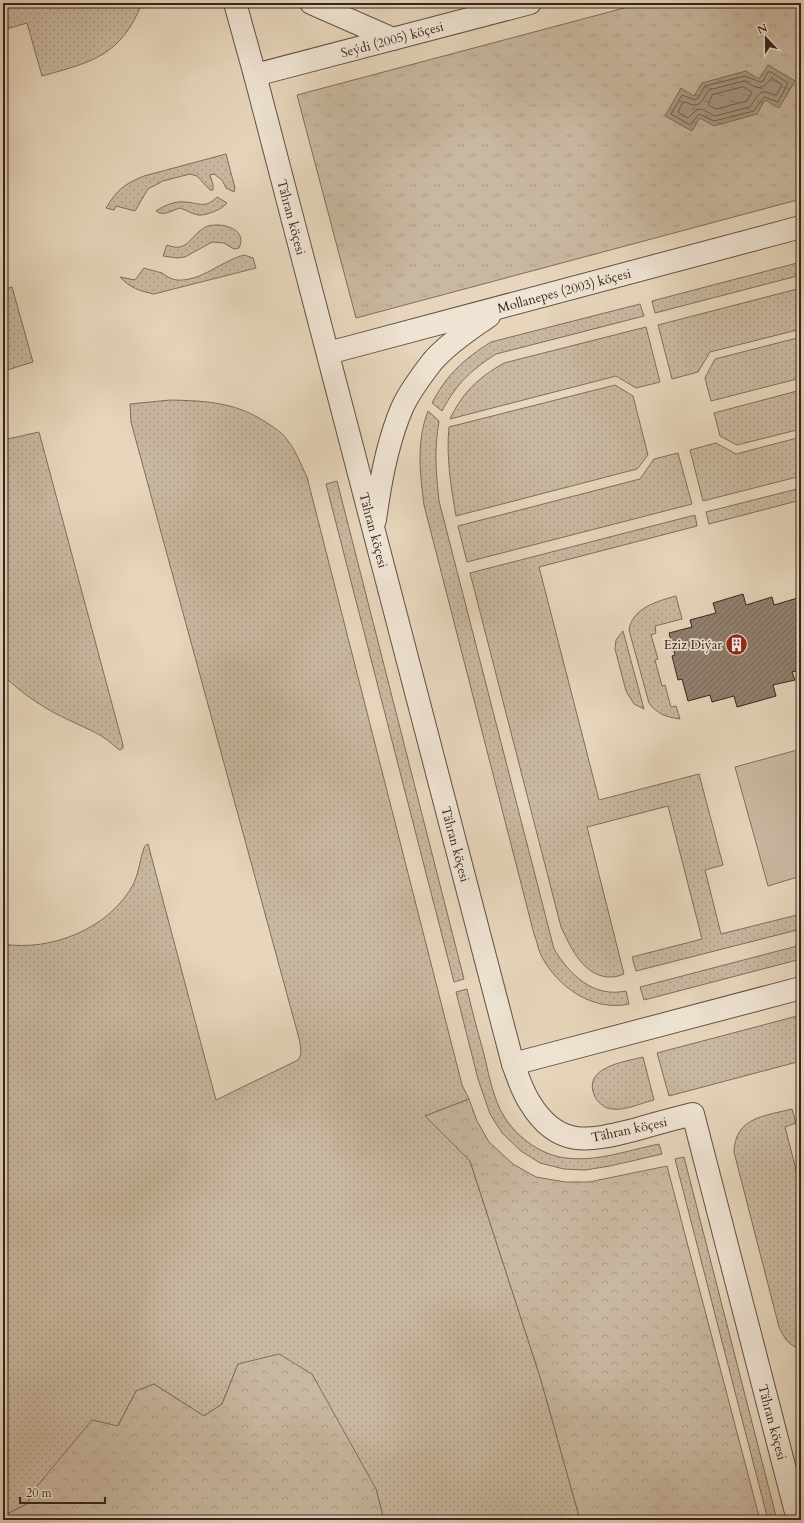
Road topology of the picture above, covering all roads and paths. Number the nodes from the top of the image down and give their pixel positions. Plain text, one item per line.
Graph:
1 (235, 3) edge
2 (311, 3) edge
3 (530, 3) edge
4 (393, 40) junction
5 (255, 75) junction
6 (801, 226) edge
7 (505, 306) junction
8 (328, 353) junction
9 (374, 531) junction
10 (801, 988) edge
11 (513, 1064) junction
12 (798, 1520) edge

1 - 5 street, Tähran köçesi
2 - 4 street
3 - 4 street, Seýdi (2005) köçesi
4 - 5 street, Seýdi (2005) köçesi
5 - 8 street, Tähran köçesi
6 - 7 street, Mollanepes (2003) köçesi
7 - 8 street, Mollanepes (2003) köçesi
7 - 9 street
8 - 9 street, Tähran köçesi
9 - 11 street, Tähran köçesi
10 - 11 street
11 - 12 street, Tähran köçesi

